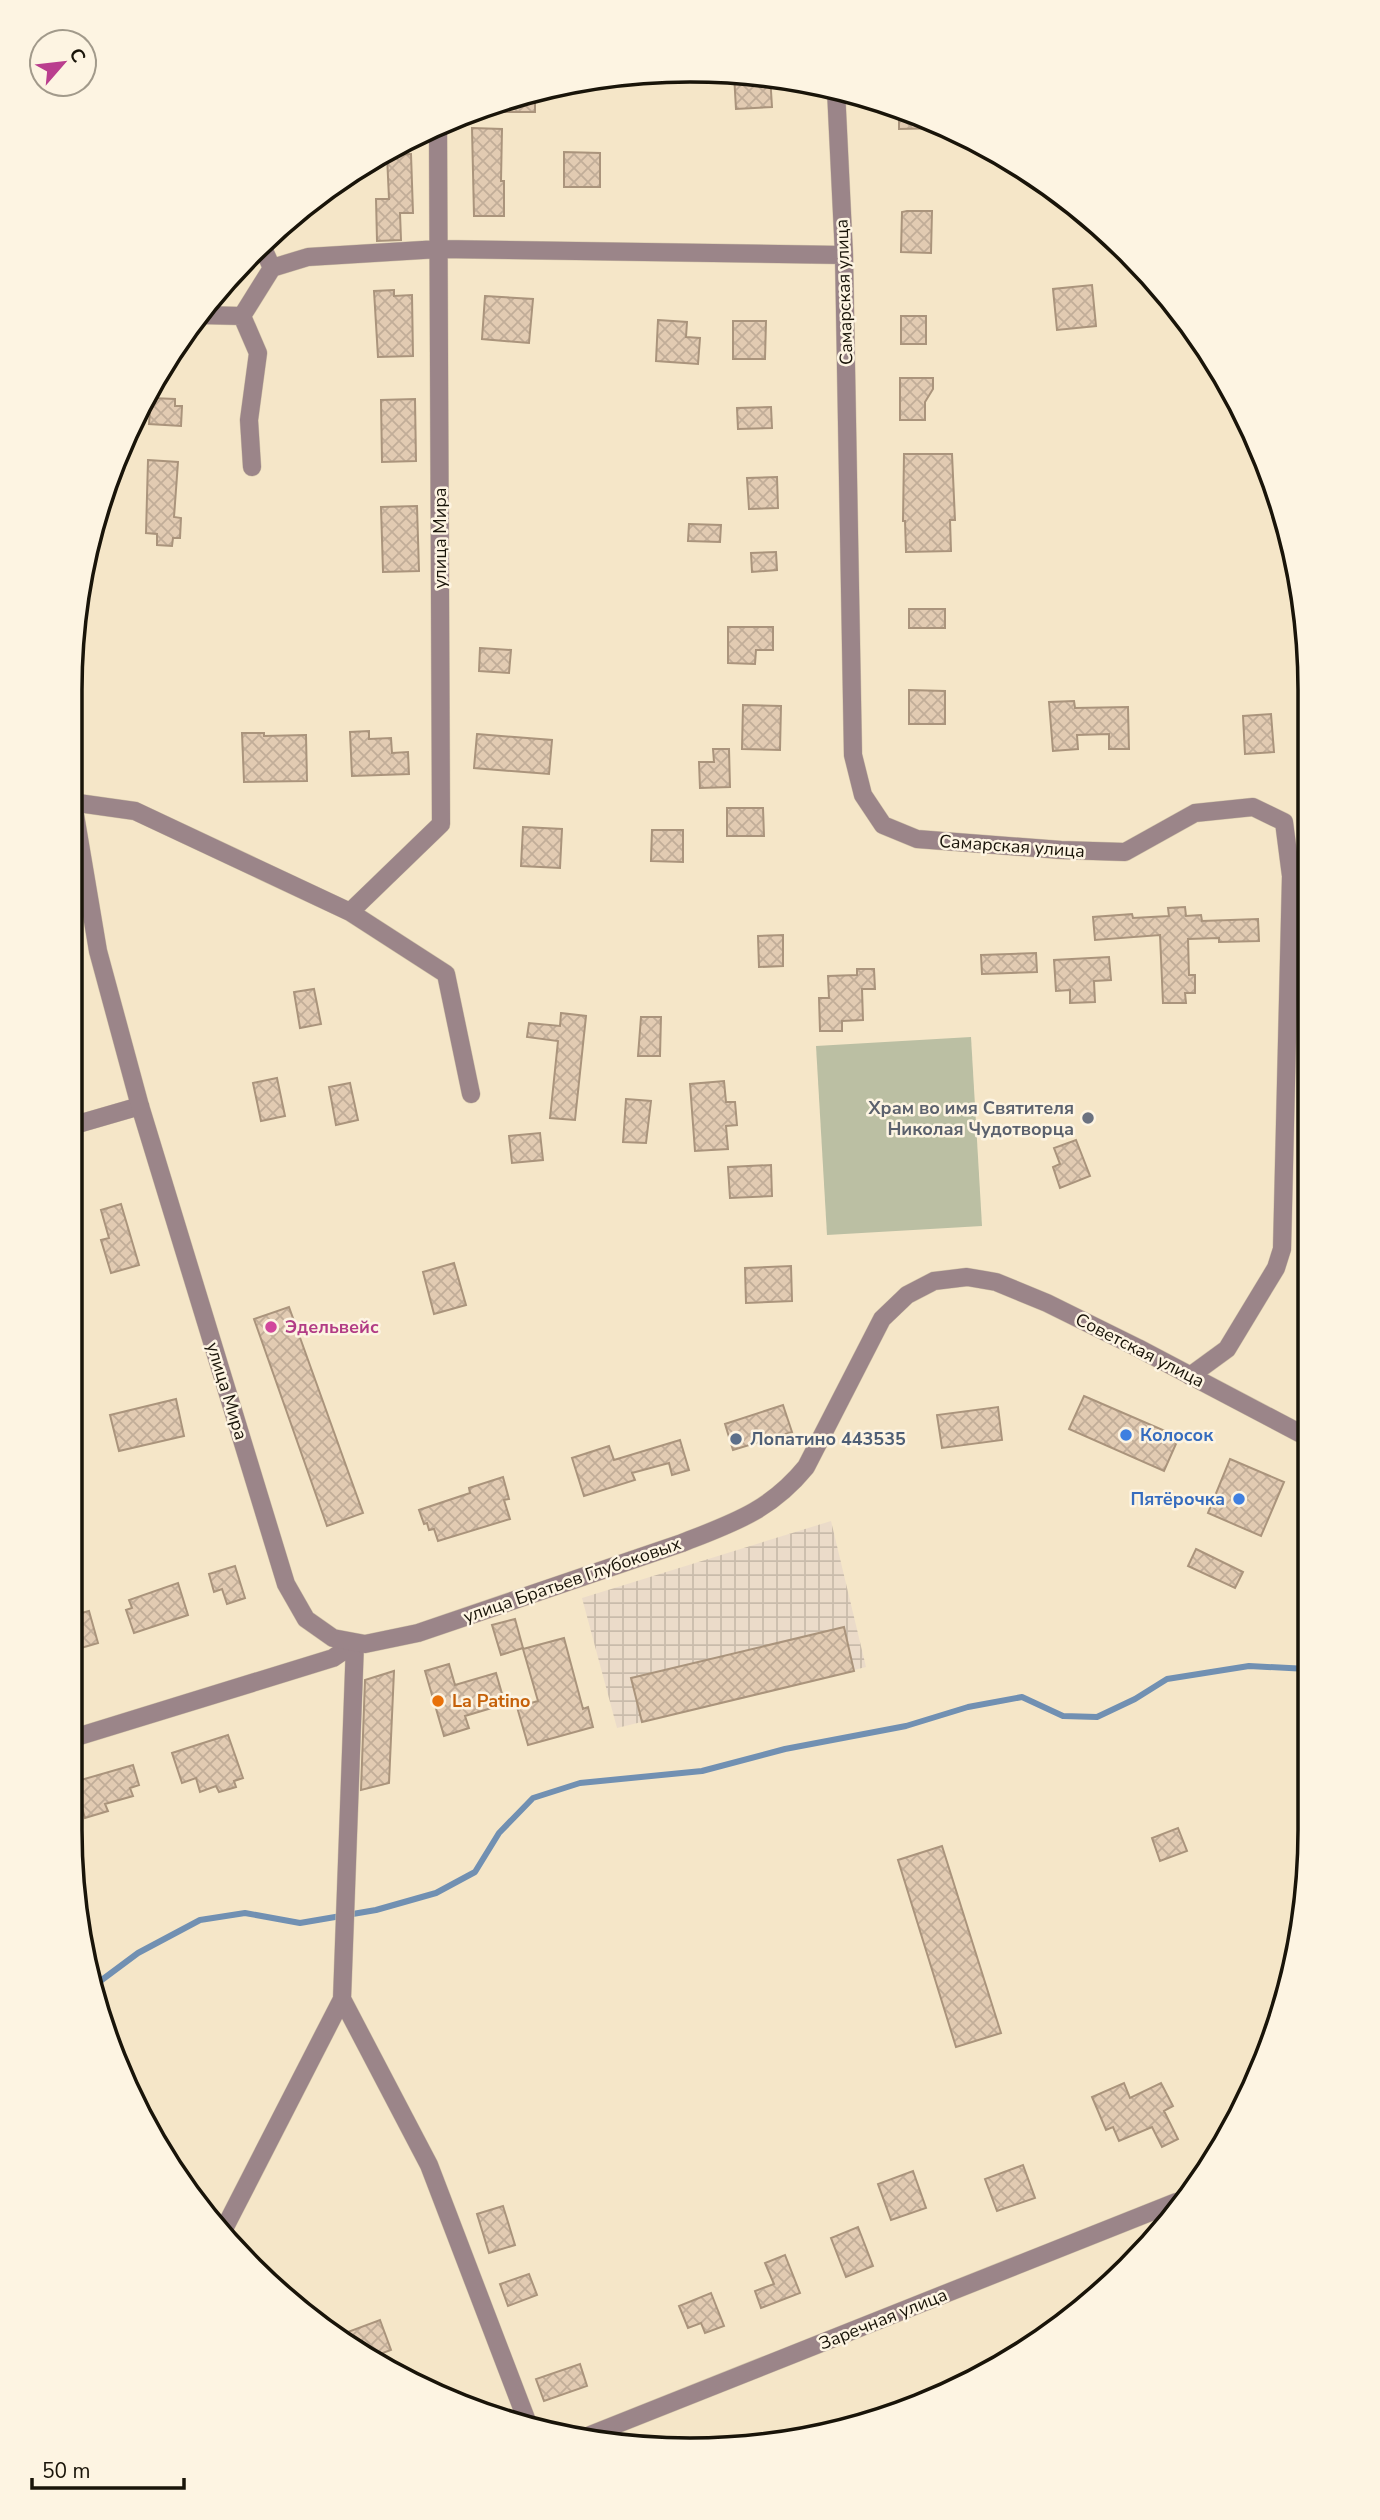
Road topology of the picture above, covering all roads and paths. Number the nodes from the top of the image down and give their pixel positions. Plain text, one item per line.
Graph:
1 (837, 101) edge
2 (438, 137) edge
3 (439, 249) junction
4 (266, 255) edge
5 (844, 255) junction
6 (272, 268) junction
7 (212, 315) edge
8 (242, 316) junction
9 (251, 467) dead end
10 (82, 803) edge
11 (82, 859) edge
12 (350, 912) junction
13 (471, 1094) dead end
14 (140, 1106) junction
15 (82, 1123) edge
16 (967, 1278) joint
17 (1190, 1376) junction
18 (1298, 1432) edge
19 (355, 1643) junction
20 (82, 1735) edge
21 (342, 1999) junction
22 (1168, 2205) edge
23 (227, 2223) edge
24 (524, 2414) edge
25 (600, 2431) edge

1 - 5 street, Самарская улица
2 - 3 street, улица Мира
3 - 5 street
3 - 6 street
3 - 12 street, улица Мира
4 - 6 street
5 - 17 street, Самарская улица
6 - 8 street
7 - 8 street
8 - 9 street
10 - 12 street
11 - 14 street, улица Мира
12 - 13 street
14 - 15 street
14 - 19 street, улица Мира
16 - 17 street, Советская улица
16 - 19 street, улица Братьев Глубоковых
17 - 18 street, Советская улица
19 - 20 street, улица Братьев Глубоковых
19 - 21 street
21 - 23 street
21 - 24 street
22 - 25 street, Заречная улица

